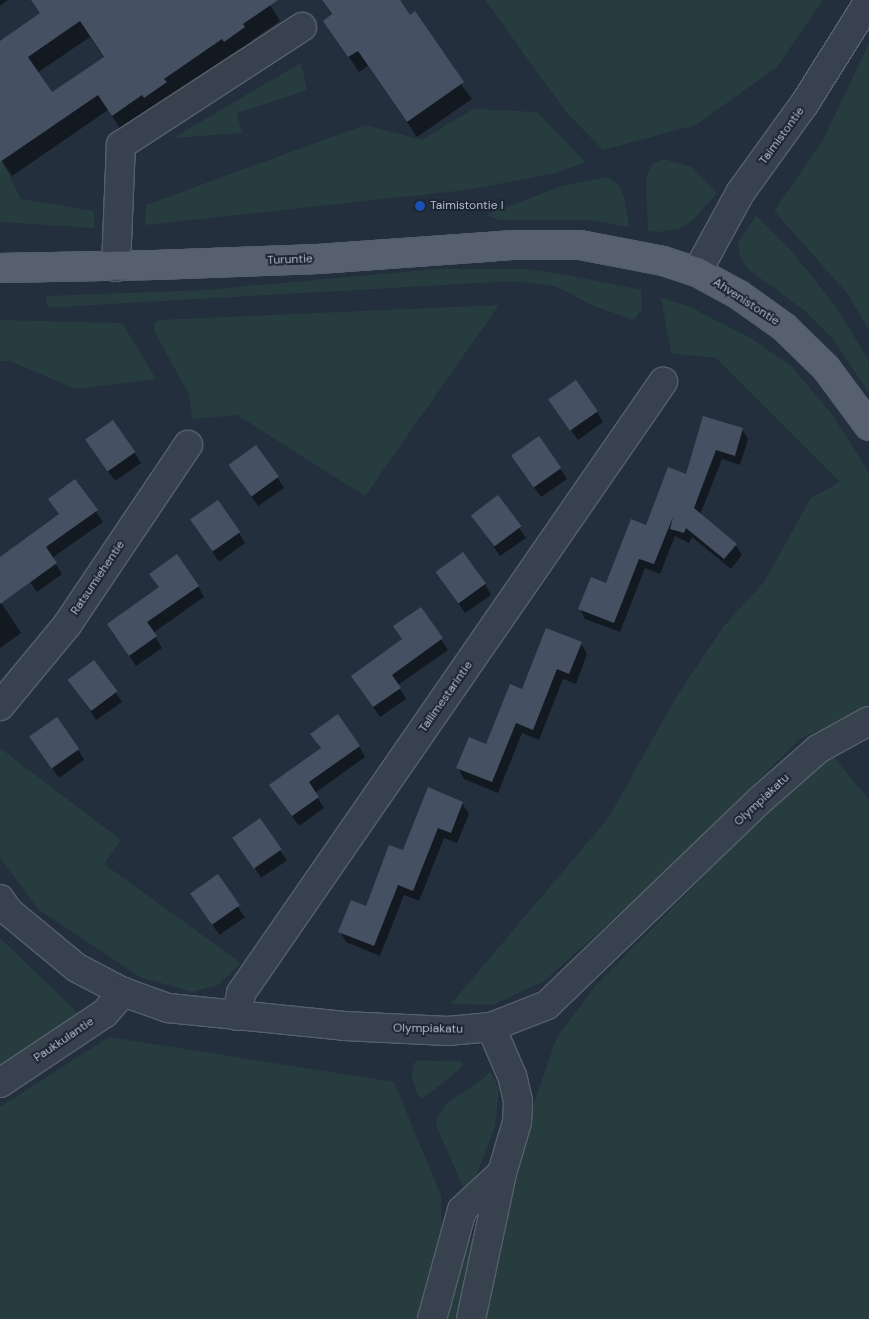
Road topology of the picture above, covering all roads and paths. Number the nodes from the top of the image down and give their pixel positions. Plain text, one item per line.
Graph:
1 (869, 1) edge
2 (302, 27) dead end
3 (580, 245) joint
4 (116, 267) junction
5 (0, 268) edge
6 (697, 272) junction
7 (663, 382) dead end
8 (869, 426) edge
9 (188, 445) dead end
10 (0, 706) edge
11 (869, 721) edge
12 (0, 900) edge
13 (123, 992) junction
14 (237, 1016) junction
15 (491, 1027) junction
16 (0, 1083) edge
17 (502, 1173) junction
18 (432, 1319) edge
19 (472, 1319) edge

1 - 6 street, Taimistontie
2 - 4 street
3 - 4 main road, Turuntie
3 - 6 main road, Ahvenistontie
4 - 5 main road, Turuntie
6 - 8 main road, Ahvenistontie
7 - 14 street, Tallimestarintie
9 - 10 street, Ratsumiehentie
11 - 15 street, Olympiakatu
12 - 13 street, Olympiakatu
13 - 14 street, Olympiakatu
13 - 16 street, Paukkulantie
14 - 15 street, Olympiakatu
15 - 17 street
17 - 18 street
17 - 19 street

